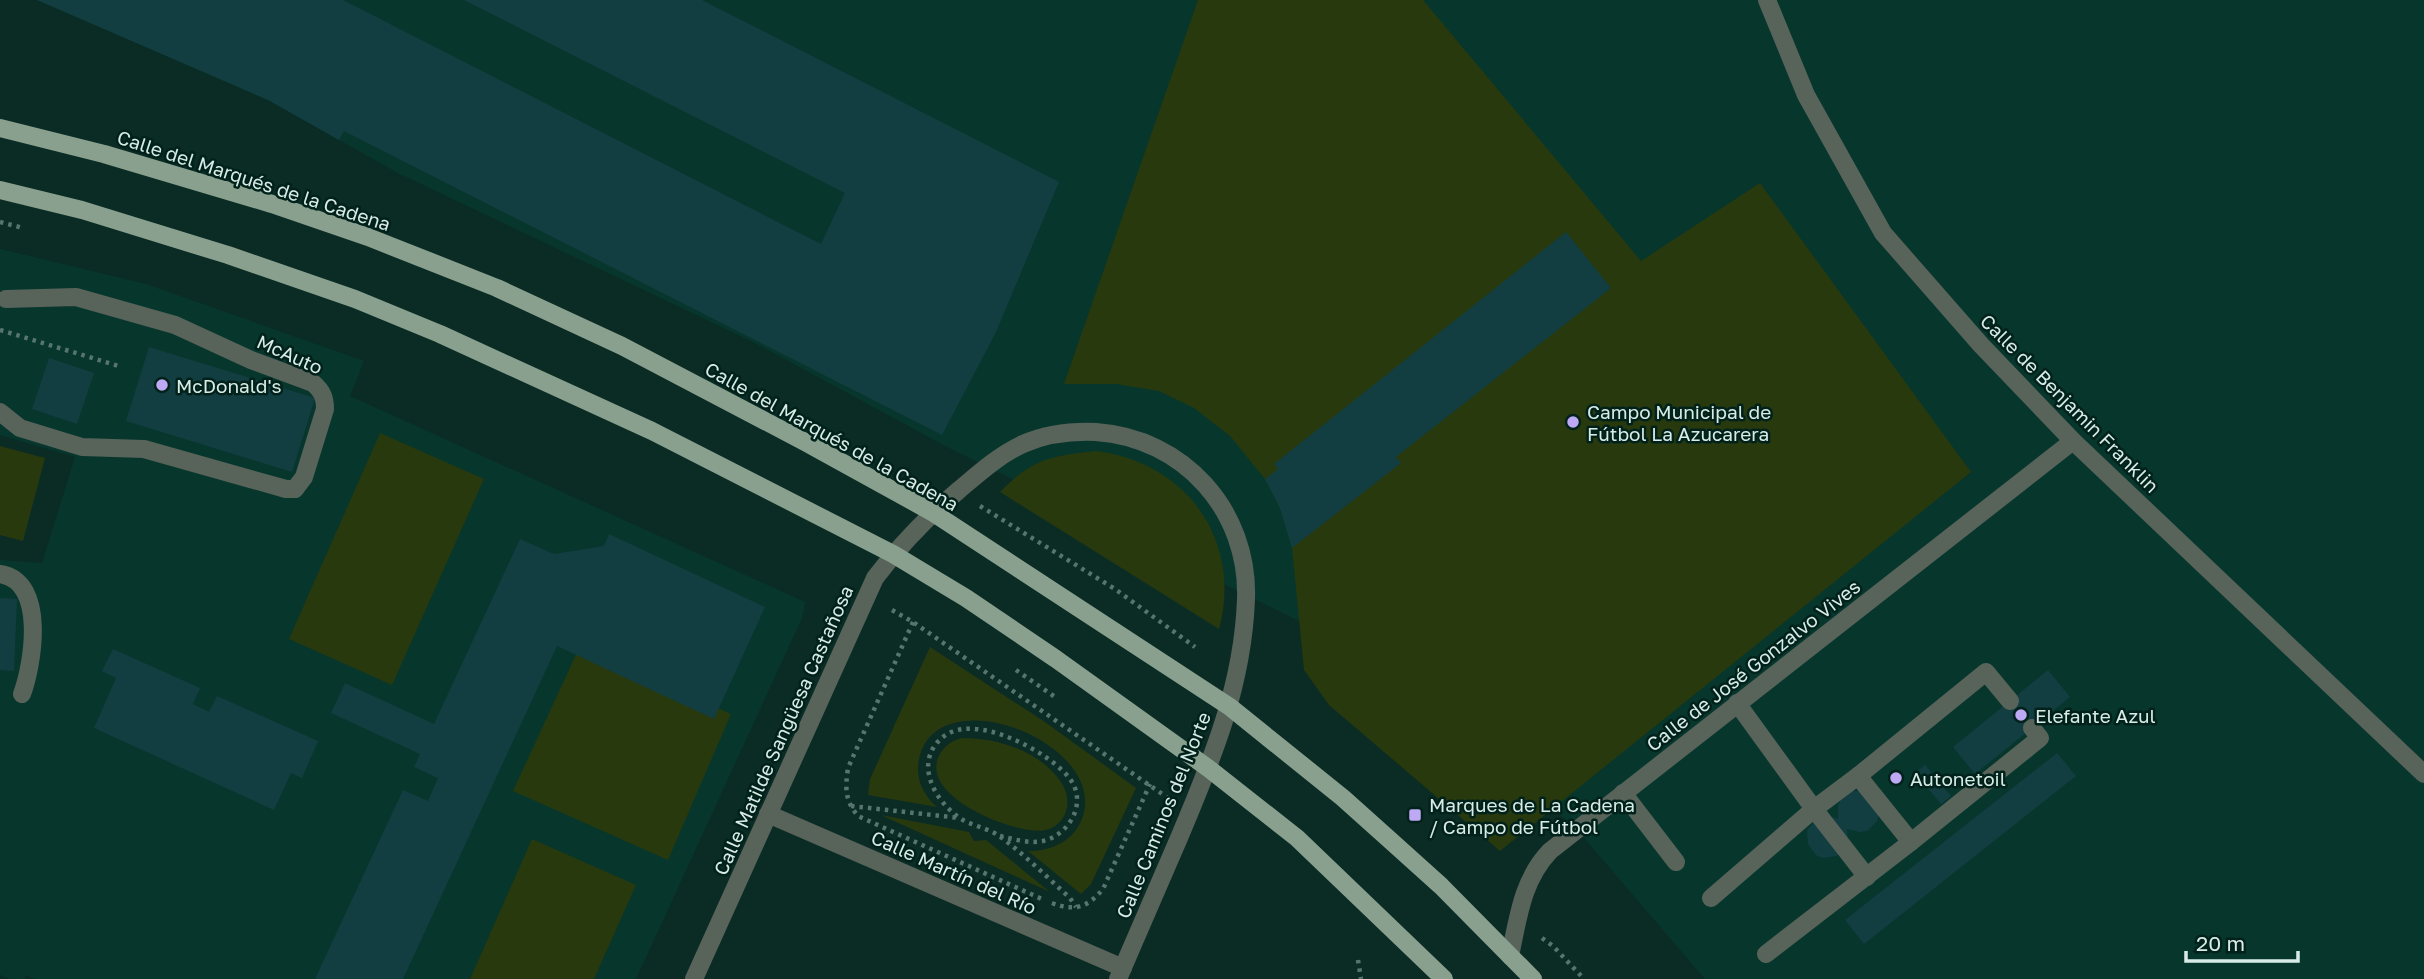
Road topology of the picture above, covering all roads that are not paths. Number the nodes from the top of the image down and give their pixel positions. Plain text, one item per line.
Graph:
1 (1767, 0) edge
2 (0, 128) edge
3 (0, 190) edge
4 (6, 299) dead end
5 (0, 412) edge
6 (2073, 441) junction
7 (932, 512) junction
8 (893, 554) junction
9 (0, 574) edge
10 (22, 694) dead end
11 (2010, 701) dead end
12 (1738, 703) junction
13 (1230, 707) junction
14 (2032, 728) dead end
15 (1208, 768) junction
16 (2424, 774) edge
17 (1858, 776) junction
18 (1623, 793) junction
19 (1814, 809) junction
20 (768, 814) junction
21 (1912, 842) junction
22 (1676, 862) dead end
23 (1867, 877) junction
24 (1711, 898) dead end
25 (1766, 954) dead end
26 (1510, 956) junction
27 (1121, 974) edge
28 (694, 979) edge
29 (1444, 979) edge
30 (1533, 979) edge

1 - 6 street, Calle de Benjamin Franklin
2 - 7 main road, Calle del Marqués de la Cadena
3 - 8 main road
4 - 5 street, McAuto
6 - 12 street, Calle de José Gonzalvo Vives
6 - 16 street, Calle de Benjamin Franklin
7 - 8 street, Calle Matilde Sangüesa Castañosa
7 - 13 main road, Calle del Marqués de la Cadena
7 - 13 street, Calle Caminos del Norte
8 - 15 main road
8 - 20 street, Calle Matilde Sangüesa Castañosa
9 - 10 street
11 - 17 street
12 - 18 street, Calle de José Gonzalvo Vives
12 - 19 street
13 - 15 street, Calle Caminos del Norte
13 - 26 main road, Calle del Marqués de la Cadena
14 - 21 street
15 - 27 street, Calle Caminos del Norte
15 - 29 main road
17 - 19 street
17 - 21 street
18 - 22 street
18 - 26 street, Calle de José Gonzalvo Vives
19 - 23 street
19 - 24 street
20 - 27 street, Calle Martín del Río
20 - 28 street, Calle Matilde Sangüesa Castañosa
21 - 23 street
23 - 25 street
26 - 30 main road, Calle del Marqués de la Cadena

